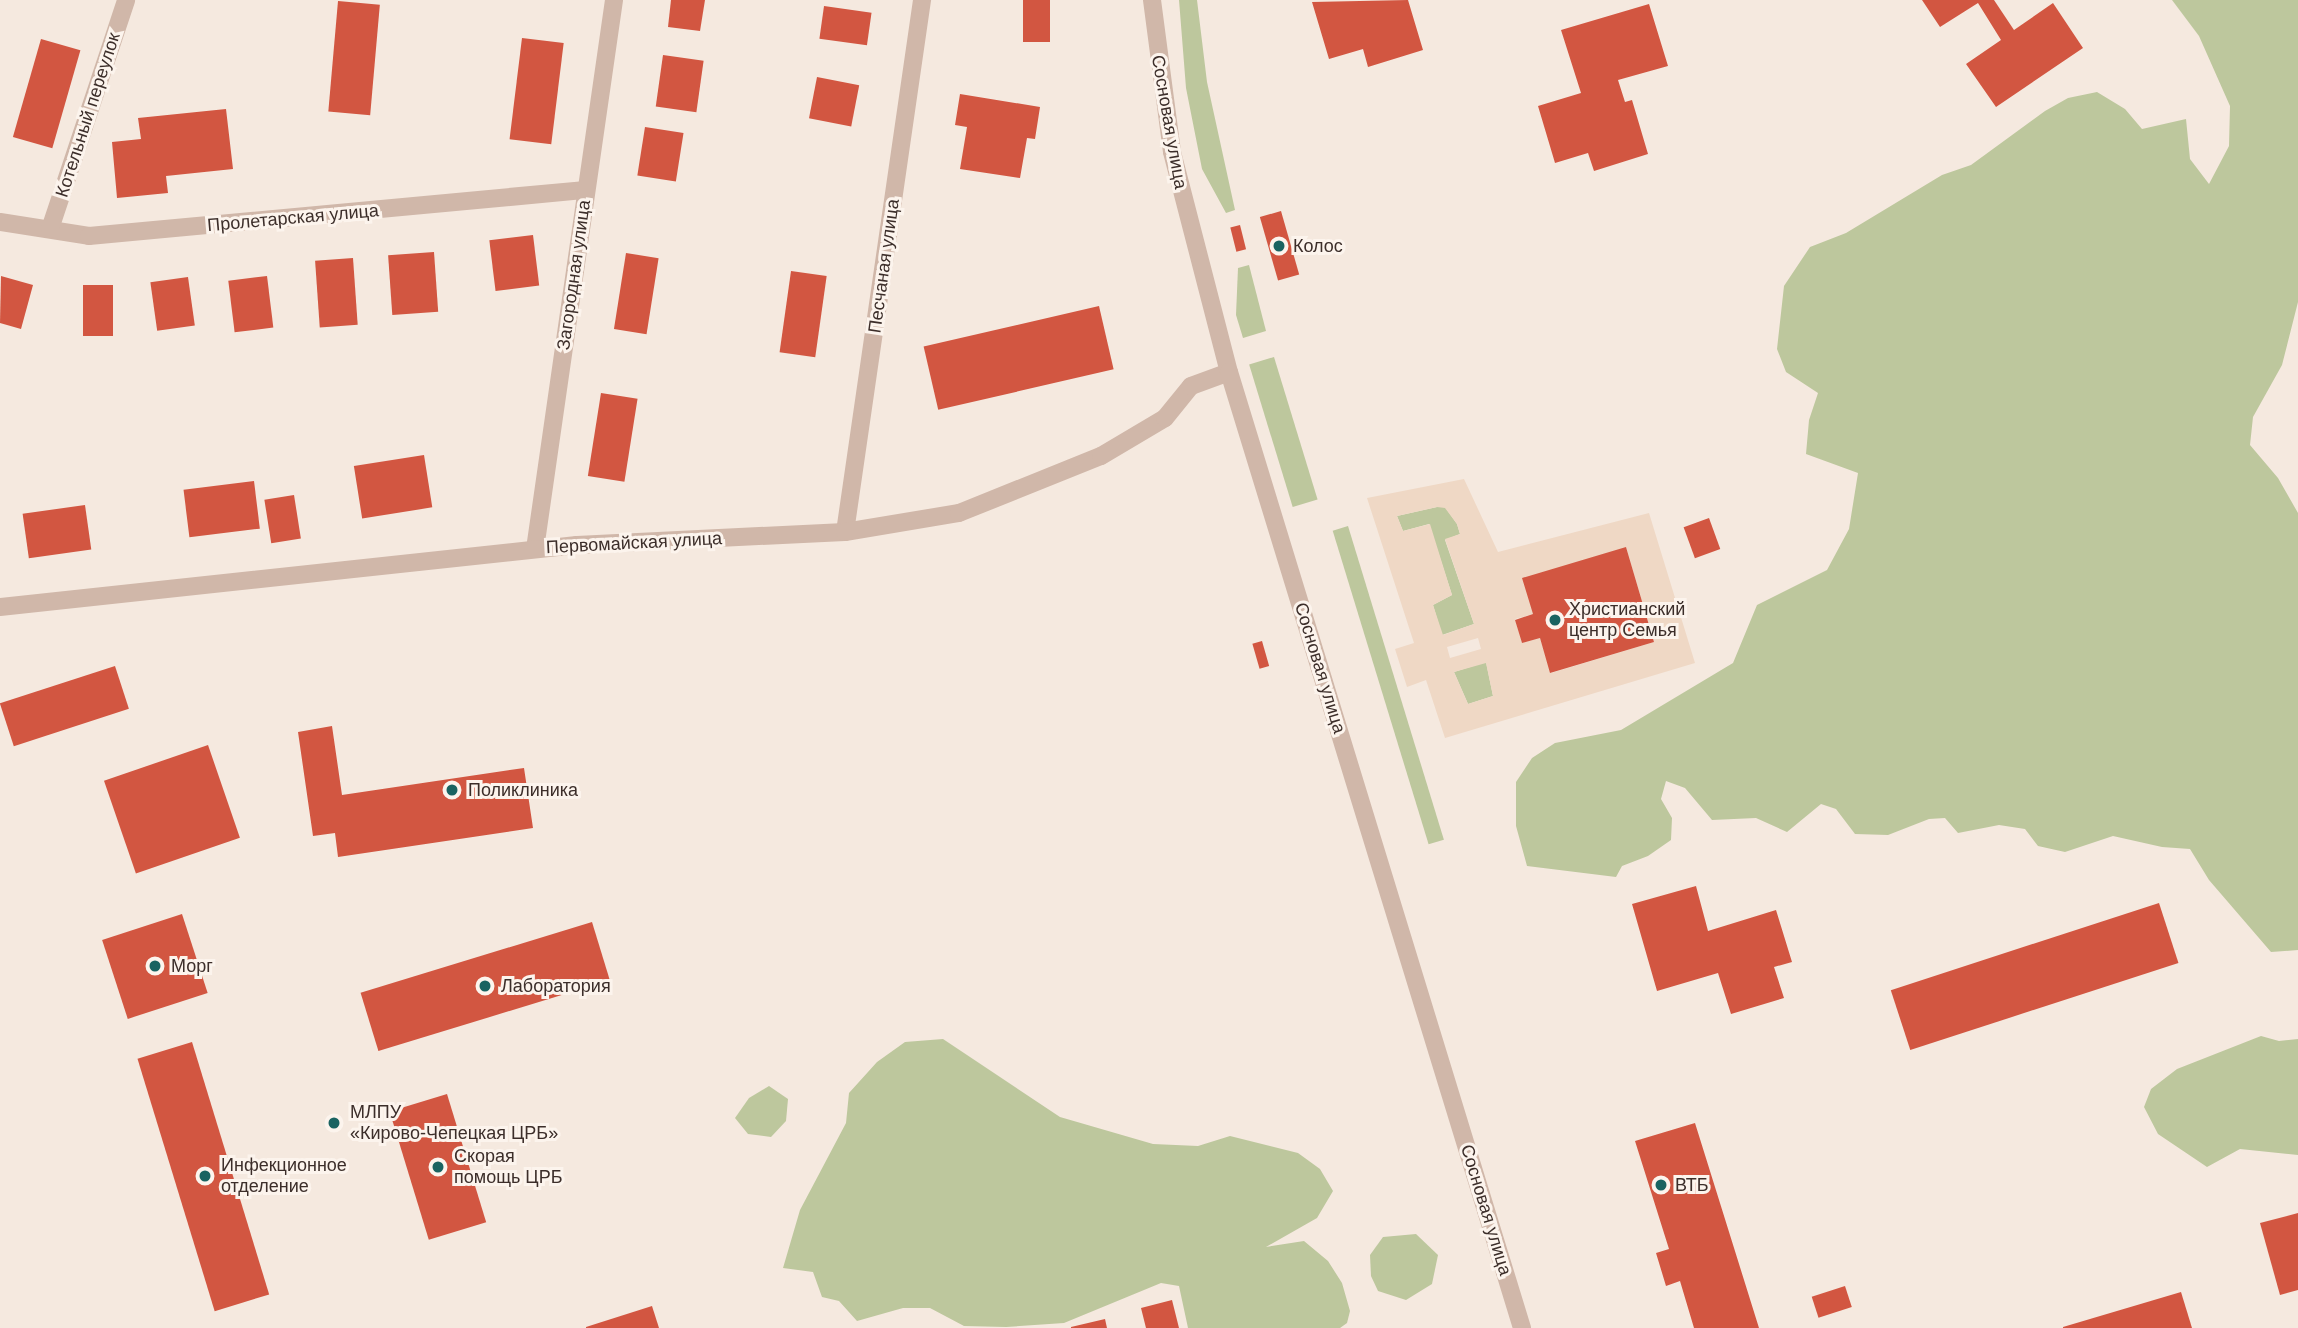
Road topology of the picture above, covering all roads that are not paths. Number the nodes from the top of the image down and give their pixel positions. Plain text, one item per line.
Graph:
1 (126, 0) edge
2 (614, 0) edge
3 (922, 0) edge
4 (1152, 0) edge
5 (586, 190) junction
6 (0, 222) edge
7 (50, 229) junction
8 (1229, 372) junction
9 (845, 532) junction
10 (535, 550) junction
11 (0, 607) edge
12 (1522, 1328) edge

1 - 7 street, Котельный переулок
2 - 5 street, Загородная улица
3 - 9 street, Песчаная улица
4 - 8 street, Сосновая улица
5 - 7 street, Пролетарская улица
5 - 10 street, Загородная улица
6 - 7 street, Пролетарская улица
8 - 9 street, Первомайская улица
8 - 12 street, Сосновая улица
9 - 10 street, Первомайская улица
10 - 11 street, Первомайская улица

